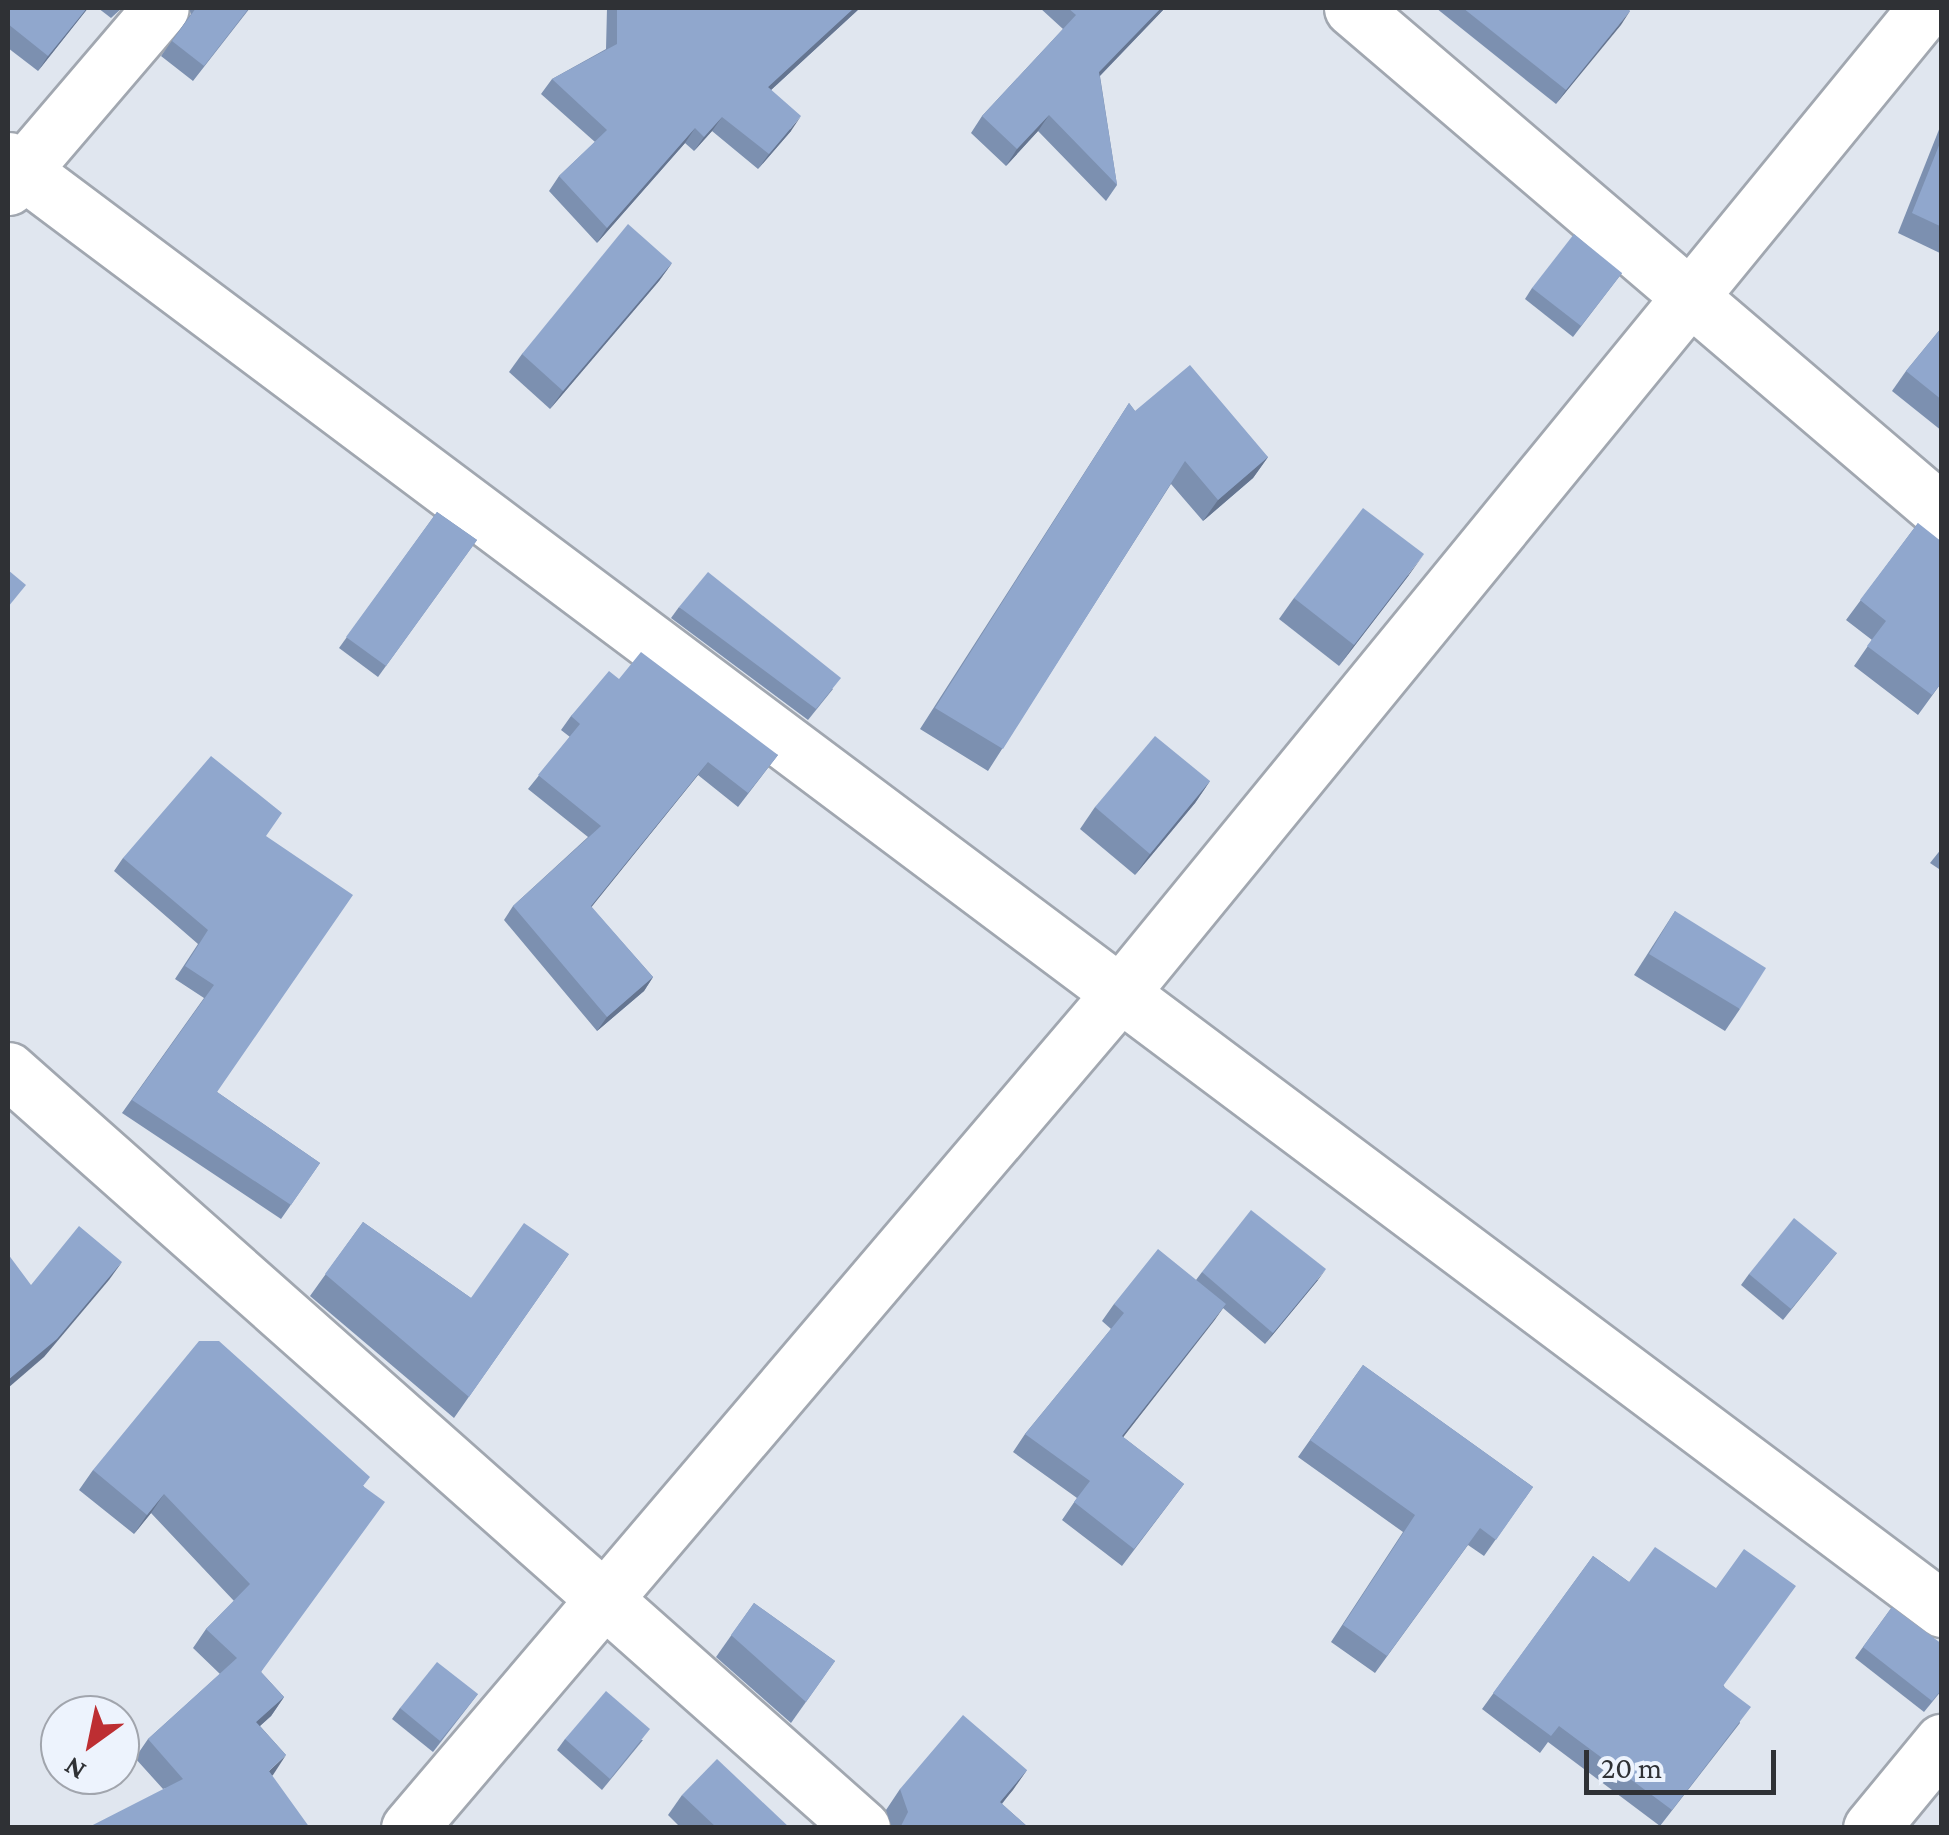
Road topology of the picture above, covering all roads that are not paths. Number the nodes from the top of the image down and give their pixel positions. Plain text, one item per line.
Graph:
1 (162, 8) edge
2 (1352, 8) edge
3 (1926, 8) edge
4 (12, 173) edge
5 (1688, 300) junction
6 (1942, 512) edge
7 (1121, 992) junction
8 (8, 1070) edge
9 (604, 1600) junction
10 (1942, 1609) edge
11 (1942, 1742) edge
12 (409, 1828) edge
13 (862, 1828) edge
14 (1871, 1828) edge

1 - 4 street
2 - 5 street
3 - 5 street
4 - 7 street
5 - 6 street
5 - 7 street
7 - 9 street
7 - 10 street
8 - 9 street
9 - 12 street
9 - 13 street
11 - 14 street

